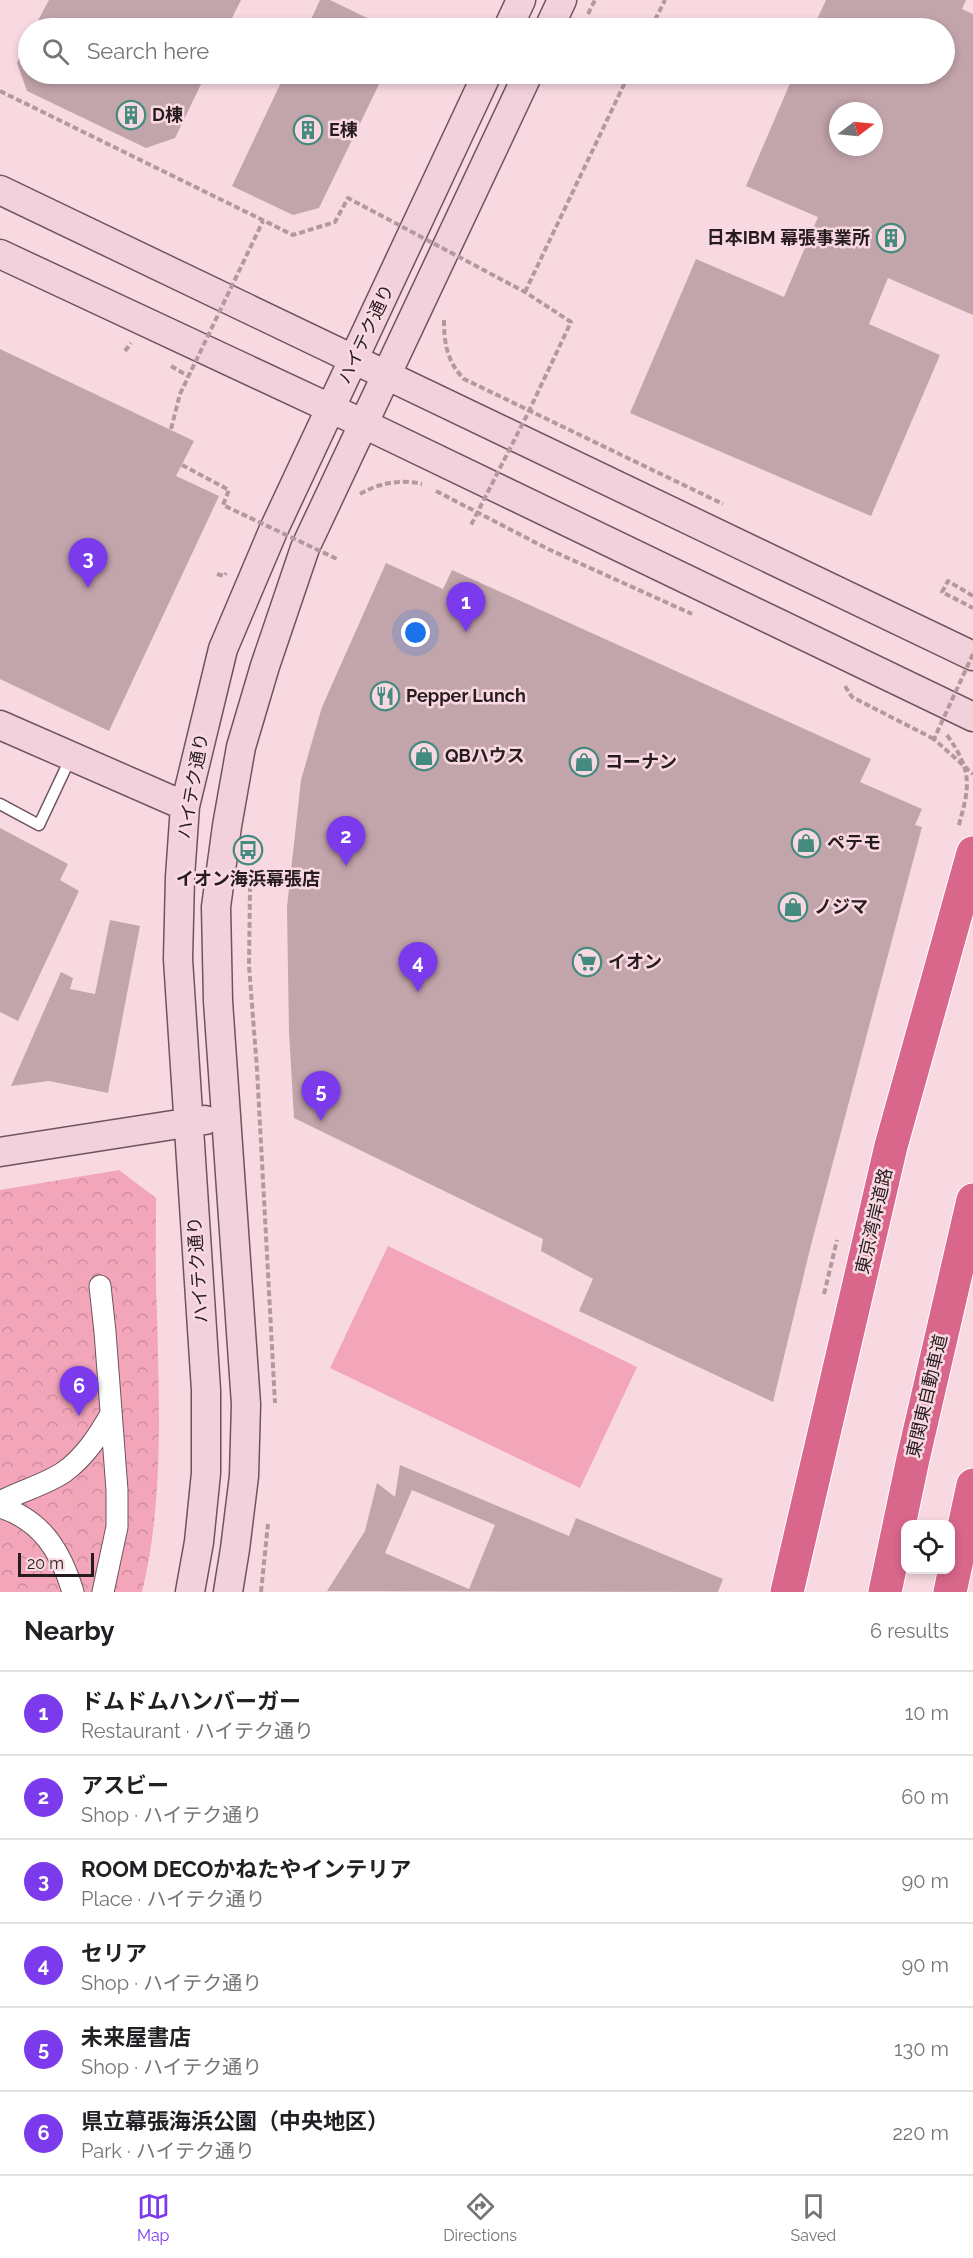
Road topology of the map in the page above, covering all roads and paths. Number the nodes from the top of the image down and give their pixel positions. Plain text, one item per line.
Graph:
1 (521, 0) edge
2 (562, 0) edge
3 (665, 0) edge
4 (513, 18) edge
5 (554, 18) edge
6 (656, 18) edge
7 (482, 84) edge
8 (523, 84) edge
9 (624, 84) edge
10 (0, 91) edge
11 (0, 190) edge
12 (263, 221) junction
13 (473, 252) dead end
14 (0, 254) edge
15 (468, 262) dead end
16 (525, 292) junction
17 (444, 317) dead end
18 (131, 343) dead end
19 (126, 351) dead end
20 (353, 360) junction
21 (387, 376) junction
22 (330, 410) junction
23 (364, 424) junction
24 (171, 429) dead end
25 (182, 465) dead end
26 (354, 503) dead end
27 (728, 506) dead end
28 (470, 527) dead end
29 (327, 552) dead end
30 (337, 559) dead end
31 (323, 562) dead end
32 (217, 574) dead end
33 (224, 576) dead end
34 (973, 596) edge
35 (973, 608) edge
36 (701, 618) dead end
37 (973, 655) edge
38 (853, 687) dead end
39 (973, 717) edge
40 (0, 725) edge
41 (933, 725) dead end
42 (933, 739) junction
43 (71, 756) junction
44 (973, 774) edge
45 (0, 804) edge
46 (185, 806) junction
47 (254, 842) dead end
48 (965, 843) edge
49 (227, 1116) junction
50 (187, 1122) junction
51 (0, 1152) edge
52 (973, 1200) edge
53 (837, 1238) dead end
54 (100, 1286) dead end
55 (823, 1305) dead end
56 (275, 1411) dead end
57 (111, 1414) junction
58 (973, 1485) edge
59 (0, 1502) edge
60 (0, 1507) edge
61 (268, 1516) dead end
62 (74, 1592) edge
63 (103, 1592) edge
64 (190, 1592) edge
65 (228, 1592) edge
66 (261, 1592) edge
67 (787, 1592) edge
68 (885, 1592) edge
69 (950, 1592) edge

1 - 4 street
2 - 5 street
3 - 6 path
7 - 20 street, ハイテク通り
8 - 21 street, ハイテク通り
9 - 16 path
10 - 12 path, bridge
11 - 20 street
12 - 16 path, bridge
12 - 24 path, bridge
13 - 15 path
14 - 22 street
16 - 28 path, bridge
17 - 27 path
18 - 19 path
20 - 21 street
20 - 22 street, ハイテク通り
21 - 23 street, ハイテク通り
21 - 37 street
22 - 23 street
22 - 46 street, ハイテク通り
23 - 39 street
23 - 49 street, ハイテク通り
25 - 30 path, bridge
26 - 36 path
29 - 31 path
32 - 33 path
34 - 35 path
37 - 42 path, bridge
38 - 42 path
40 - 43 street
41 - 48 path
42 - 44 path, bridge
43 - 45 lane
43 - 46 street
46 - 50 street, ハイテク通り
47 - 56 path
48 - 67 highway, 東京湾岸道路
49 - 50 street
49 - 65 street, ハイテク通り
50 - 51 street
50 - 64 street, ハイテク通り
52 - 68 highway, 東関東自動車道
53 - 55 path
54 - 57 street
57 - 59 street
57 - 63 street
58 - 69 highway
60 - 62 street
61 - 66 path

